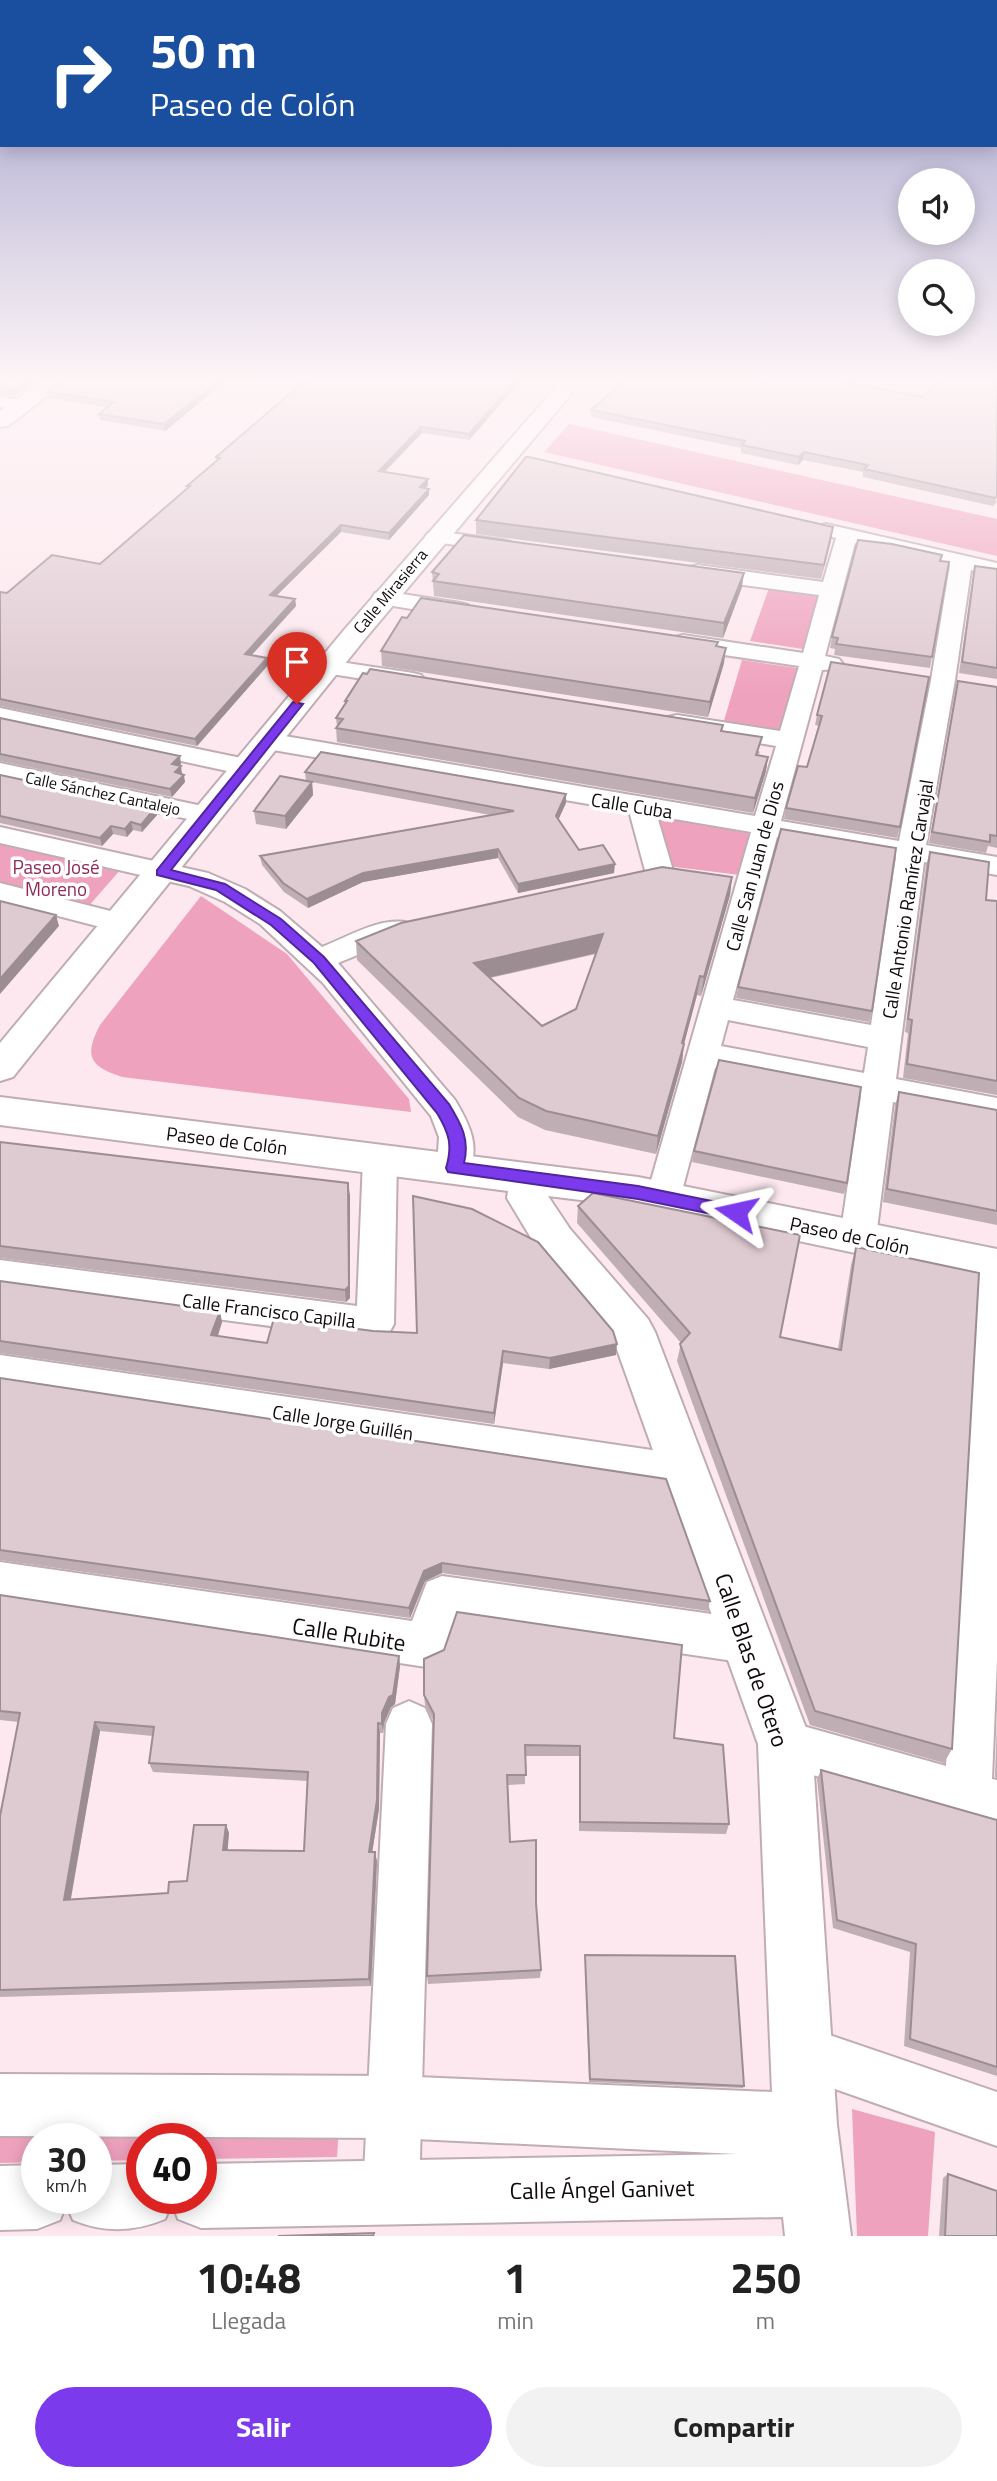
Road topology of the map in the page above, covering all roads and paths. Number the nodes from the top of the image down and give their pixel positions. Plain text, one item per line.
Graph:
1 (489, 484) edge
2 (808, 527) edge
3 (847, 535) junction
4 (435, 537) junction
5 (517, 548) edge
6 (961, 562) junction
7 (678, 569) edge
8 (997, 570) edge
9 (831, 590) junction
10 (383, 598) junction
11 (484, 613) edge
12 (659, 639) edge
13 (810, 661) junction
14 (327, 667) junction
15 (859, 668) edge
16 (432, 683) edge
17 (0, 715) edge
18 (649, 718) edge
19 (788, 740) junction
20 (267, 741) junction
21 (246, 767) junction
22 (0, 771) edge
23 (641, 807) junction
24 (207, 815) junction
25 (765, 826) junction
26 (0, 835) edge
27 (911, 852) junction
28 (997, 866) edge
29 (162, 873) junction
30 (660, 877) edge
31 (0, 892) edge
32 (120, 923) junction
33 (421, 925) edge
34 (319, 960) junction
35 (716, 1007) junction
36 (886, 1039) junction
37 (702, 1054) junction
38 (0, 1068) edge
39 (878, 1087) junction
40 (997, 1110) edge
41 (0, 1111) edge
42 (380, 1159) junction
43 (454, 1168) junction
44 (530, 1177) junction
45 (663, 1198) junction
46 (859, 1237) junction
47 (995, 1266) edge
48 (0, 1275) edge
49 (0, 1371) edge
50 (686, 1474) junction
51 (0, 1581) edge
52 (747, 1641) junction
53 (409, 1724) dead end
54 (785, 1744) junction
55 (983, 1800) edge
56 (803, 2052) junction
57 (0, 2105) edge
58 (394, 2107) junction
59 (997, 2119) edge
60 (812, 2182) edge
61 (391, 2194) junction
62 (217, 2196) edge
63 (21, 2197) edge
64 (0, 2198) edge

1 - 4 street, Calle Mirasierra
2 - 3 street
3 - 6 street
3 - 9 street, Calle San Juan de Dios
4 - 5 street
4 - 10 street, Calle Mirasierra
6 - 8 street
6 - 27 street, Calle Antonio Ramírez Carvajal
7 - 9 street
9 - 13 street, Calle San Juan de Dios
10 - 11 street
10 - 14 street, Calle Mirasierra
12 - 13 street
13 - 15 street
13 - 19 street, Calle San Juan de Dios
14 - 16 street
14 - 20 street, Calle Mirasierra
17 - 21 street
18 - 19 street
19 - 25 street, Calle San Juan de Dios
20 - 21 street, Calle Mirasierra
20 - 23 street, Calle Cuba
21 - 24 street, Calle Mirasierra
22 - 24 street, Calle Sánchez Cantalejo
23 - 25 street, Calle Cuba
23 - 30 street
24 - 29 street, Calle Mirasierra
25 - 27 street, Calle Cuba
25 - 35 street, Calle San Juan de Dios
26 - 29 street
27 - 28 street, Calle Cuba
27 - 36 street, Calle Antonio Ramírez Carvajal
29 - 32 street, Calle Mirasierra
29 - 34 street
31 - 32 street
32 - 38 street, Calle Mirasierra
33 - 34 street
34 - 43 street
35 - 36 street
35 - 37 street, Calle San Juan de Dios
36 - 39 street, Calle Antonio Ramírez Carvajal
37 - 39 street
37 - 45 street, Calle San Juan de Dios
39 - 40 street
39 - 46 street, Calle Antonio Ramírez Carvajal
41 - 42 street, Paseo de Colón
42 - 43 street, Paseo de Colón
42 - 48 street, Calle Francisco Capilla
43 - 44 street, Paseo de Colón
44 - 45 street, Paseo de Colón
44 - 50 street, Calle Blas de Otero
45 - 46 street, Paseo de Colón
46 - 47 street, Paseo de Colón
47 - 55 street
49 - 50 street, Calle Jorge Guillén
50 - 52 street, Calle Blas de Otero
51 - 52 street, Calle Rubite
52 - 54 street, Calle Blas de Otero
53 - 58 street
54 - 55 street
54 - 56 street, Calle Blas de Otero
56 - 59 street
56 - 60 street, Calle Blas de Otero
57 - 58 street
58 - 60 street
58 - 61 street
60 - 61 street, Calle Ángel Ganivet
61 - 62 street, Calle Ángel Ganivet
63 - 64 street

